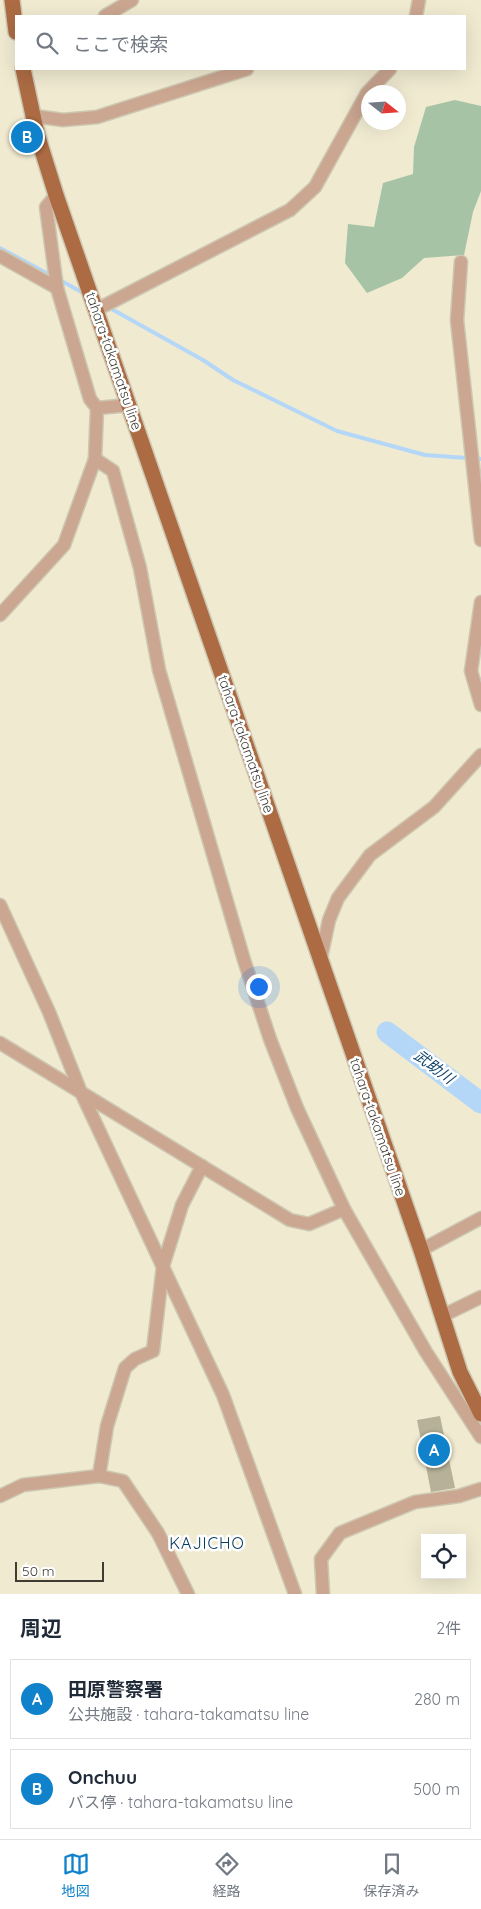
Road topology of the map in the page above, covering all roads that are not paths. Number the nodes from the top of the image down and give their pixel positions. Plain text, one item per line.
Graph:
1 (12, 0) edge
2 (132, 0) edge
3 (419, 0) edge
4 (107, 15) edge
5 (416, 15) edge
6 (15, 24) edge
7 (23, 70) edge
8 (244, 70) edge
9 (389, 70) edge
10 (34, 116) junction
11 (56, 194) junction
12 (0, 256) edge
13 (461, 262) dead end
14 (57, 288) junction
15 (96, 310) junction
16 (130, 404) junction
17 (97, 408) junction
18 (95, 459) junction
19 (481, 540) edge
20 (481, 602) edge
21 (0, 615) edge
22 (481, 705) edge
23 (481, 755) edge
24 (0, 905) edge
25 (320, 963) junction
26 (0, 1043) edge
27 (80, 1090) junction
28 (202, 1166) junction
29 (344, 1209) junction
30 (481, 1218) edge
31 (421, 1250) junction
32 (164, 1266) junction
33 (481, 1297) edge
34 (442, 1316) junction
35 (480, 1426) edge
36 (99, 1476) junction
37 (481, 1489) edge
38 (0, 1496) edge
39 (188, 1594) edge
40 (295, 1594) edge
41 (323, 1594) edge

1 - 6 main road
2 - 4 street
3 - 5 street
7 - 10 main road, tahara-takamatsu line
8 - 10 street
9 - 15 street
10 - 11 main road, tahara-takamatsu line
11 - 14 street
11 - 15 main road, tahara-takamatsu line
12 - 14 street
13 - 19 street
14 - 17 street
15 - 16 main road, tahara-takamatsu line
16 - 17 street
16 - 25 main road, tahara-takamatsu line
17 - 18 street
18 - 21 street
18 - 29 street
20 - 22 street
23 - 25 street
24 - 27 street
25 - 31 main road, tahara-takamatsu line
26 - 27 street
27 - 28 street
27 - 32 street
28 - 29 street
28 - 32 street
29 - 35 street
30 - 31 street
31 - 34 main road, tahara-takamatsu line
32 - 36 street
32 - 40 street
33 - 34 street
34 - 35 main road, tahara-takamatsu line
36 - 38 street
36 - 39 street
37 - 41 street

